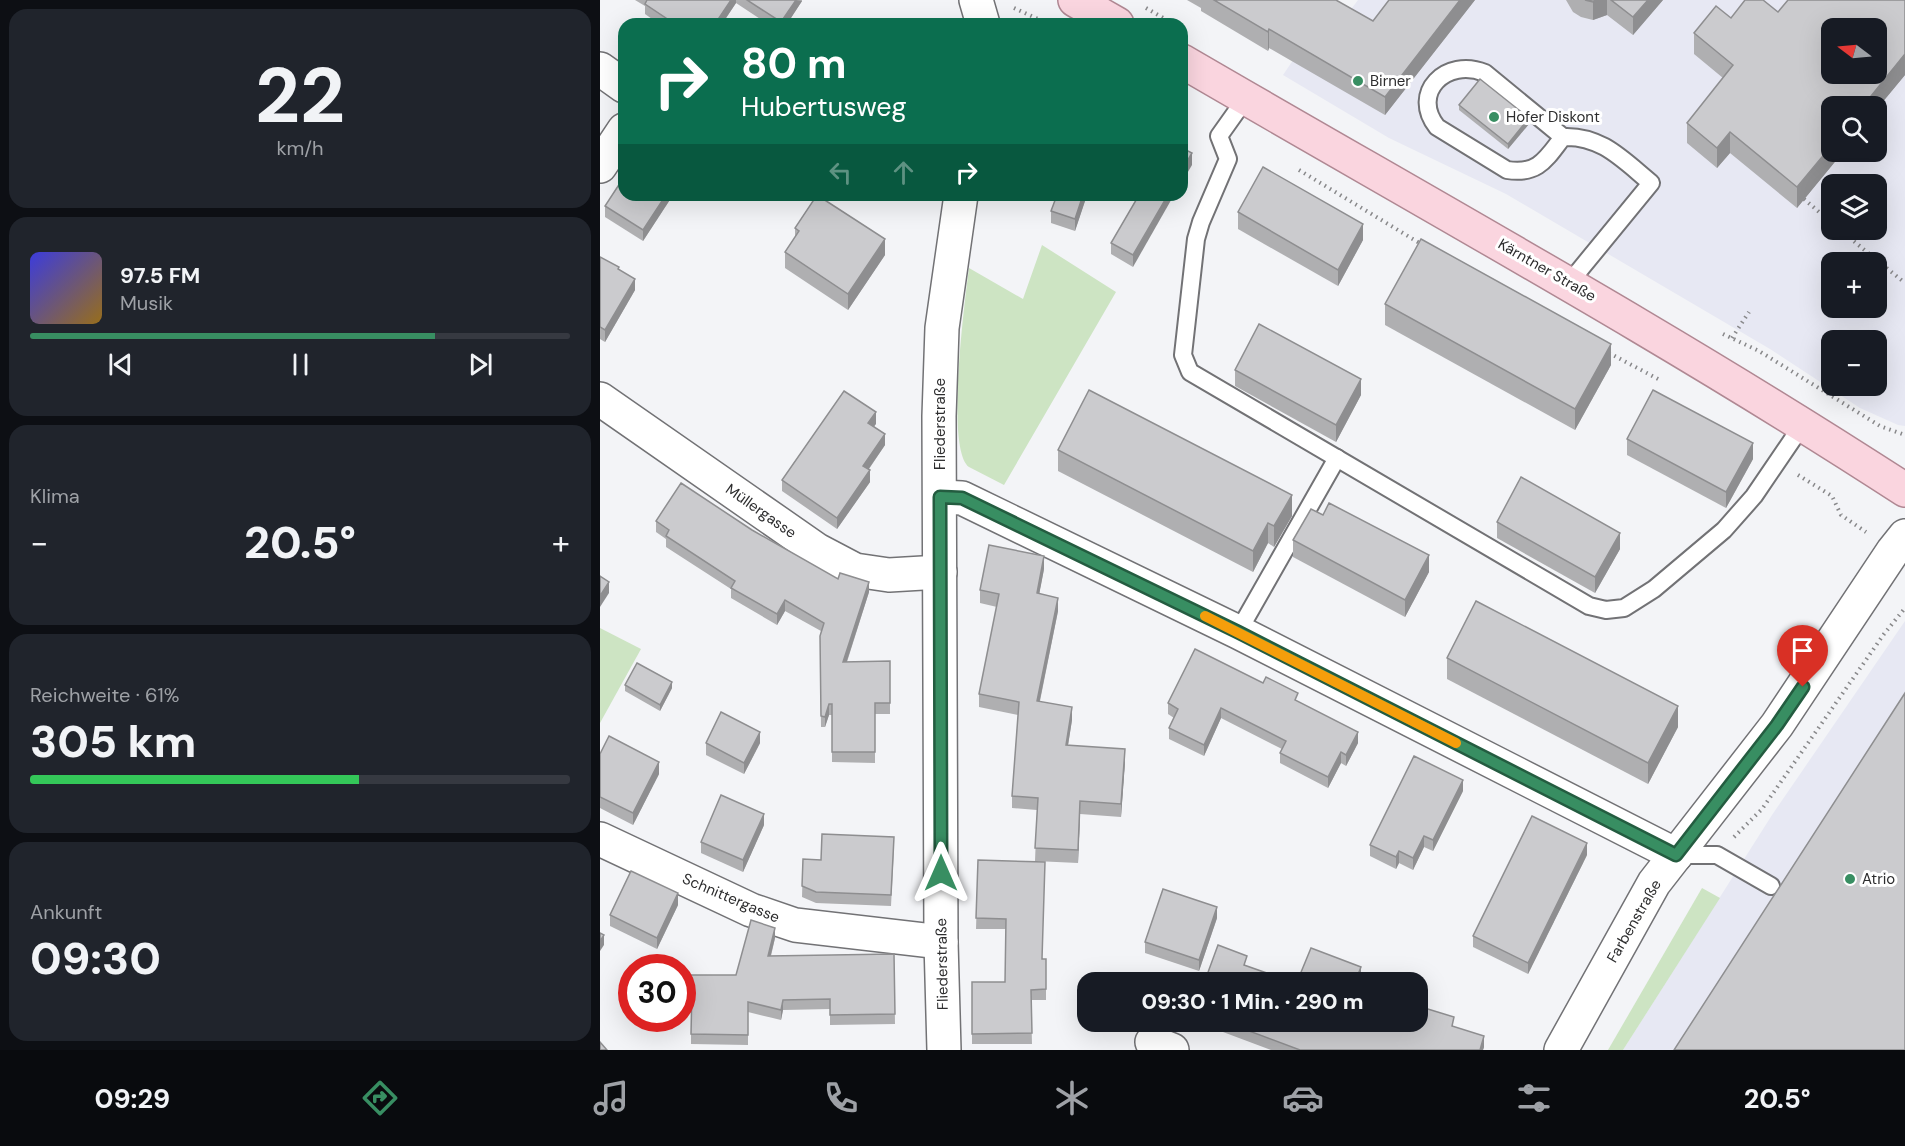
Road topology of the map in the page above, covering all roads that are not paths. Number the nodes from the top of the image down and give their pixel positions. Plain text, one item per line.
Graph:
1 (1075, 0) edge
2 (1130, 15) edge
3 (1188, 64) edge
4 (600, 69) edge
5 (618, 82) edge
6 (1246, 98) junction
7 (1563, 136) junction
8 (618, 139) edge
9 (600, 166) edge
10 (959, 201) edge
11 (1569, 283) junction
12 (600, 399) edge
13 (1803, 424) junction
14 (1337, 458) junction
15 (1905, 490) edge
16 (940, 497) junction
17 (1905, 536) edge
18 (940, 572) junction
19 (1238, 632) junction
20 (600, 839) edge
21 (1676, 855) junction
22 (1771, 886) dead end
23 (941, 942) junction
24 (944, 1050) edge
25 (1561, 1050) edge

1 - 2 main road
3 - 6 main road, Kärntner Straße
4 - 5 street
6 - 11 main road, Kärntner Straße
6 - 14 lane
7 - 7 lane
7 - 11 lane
8 - 9 street
10 - 16 street, Fliederstraße
11 - 13 main road, Kärntner Straße
12 - 18 street, Müllergasse
13 - 14 lane
13 - 15 main road, Kärntner Straße
14 - 19 lane
16 - 18 street, Fliederstraße
16 - 19 street
17 - 21 street, Farbenstraße
18 - 23 street, Fliederstraße
19 - 21 street
20 - 23 street, Schnittergasse
21 - 22 lane
21 - 25 street, Farbenstraße
23 - 24 street, Fliederstraße

